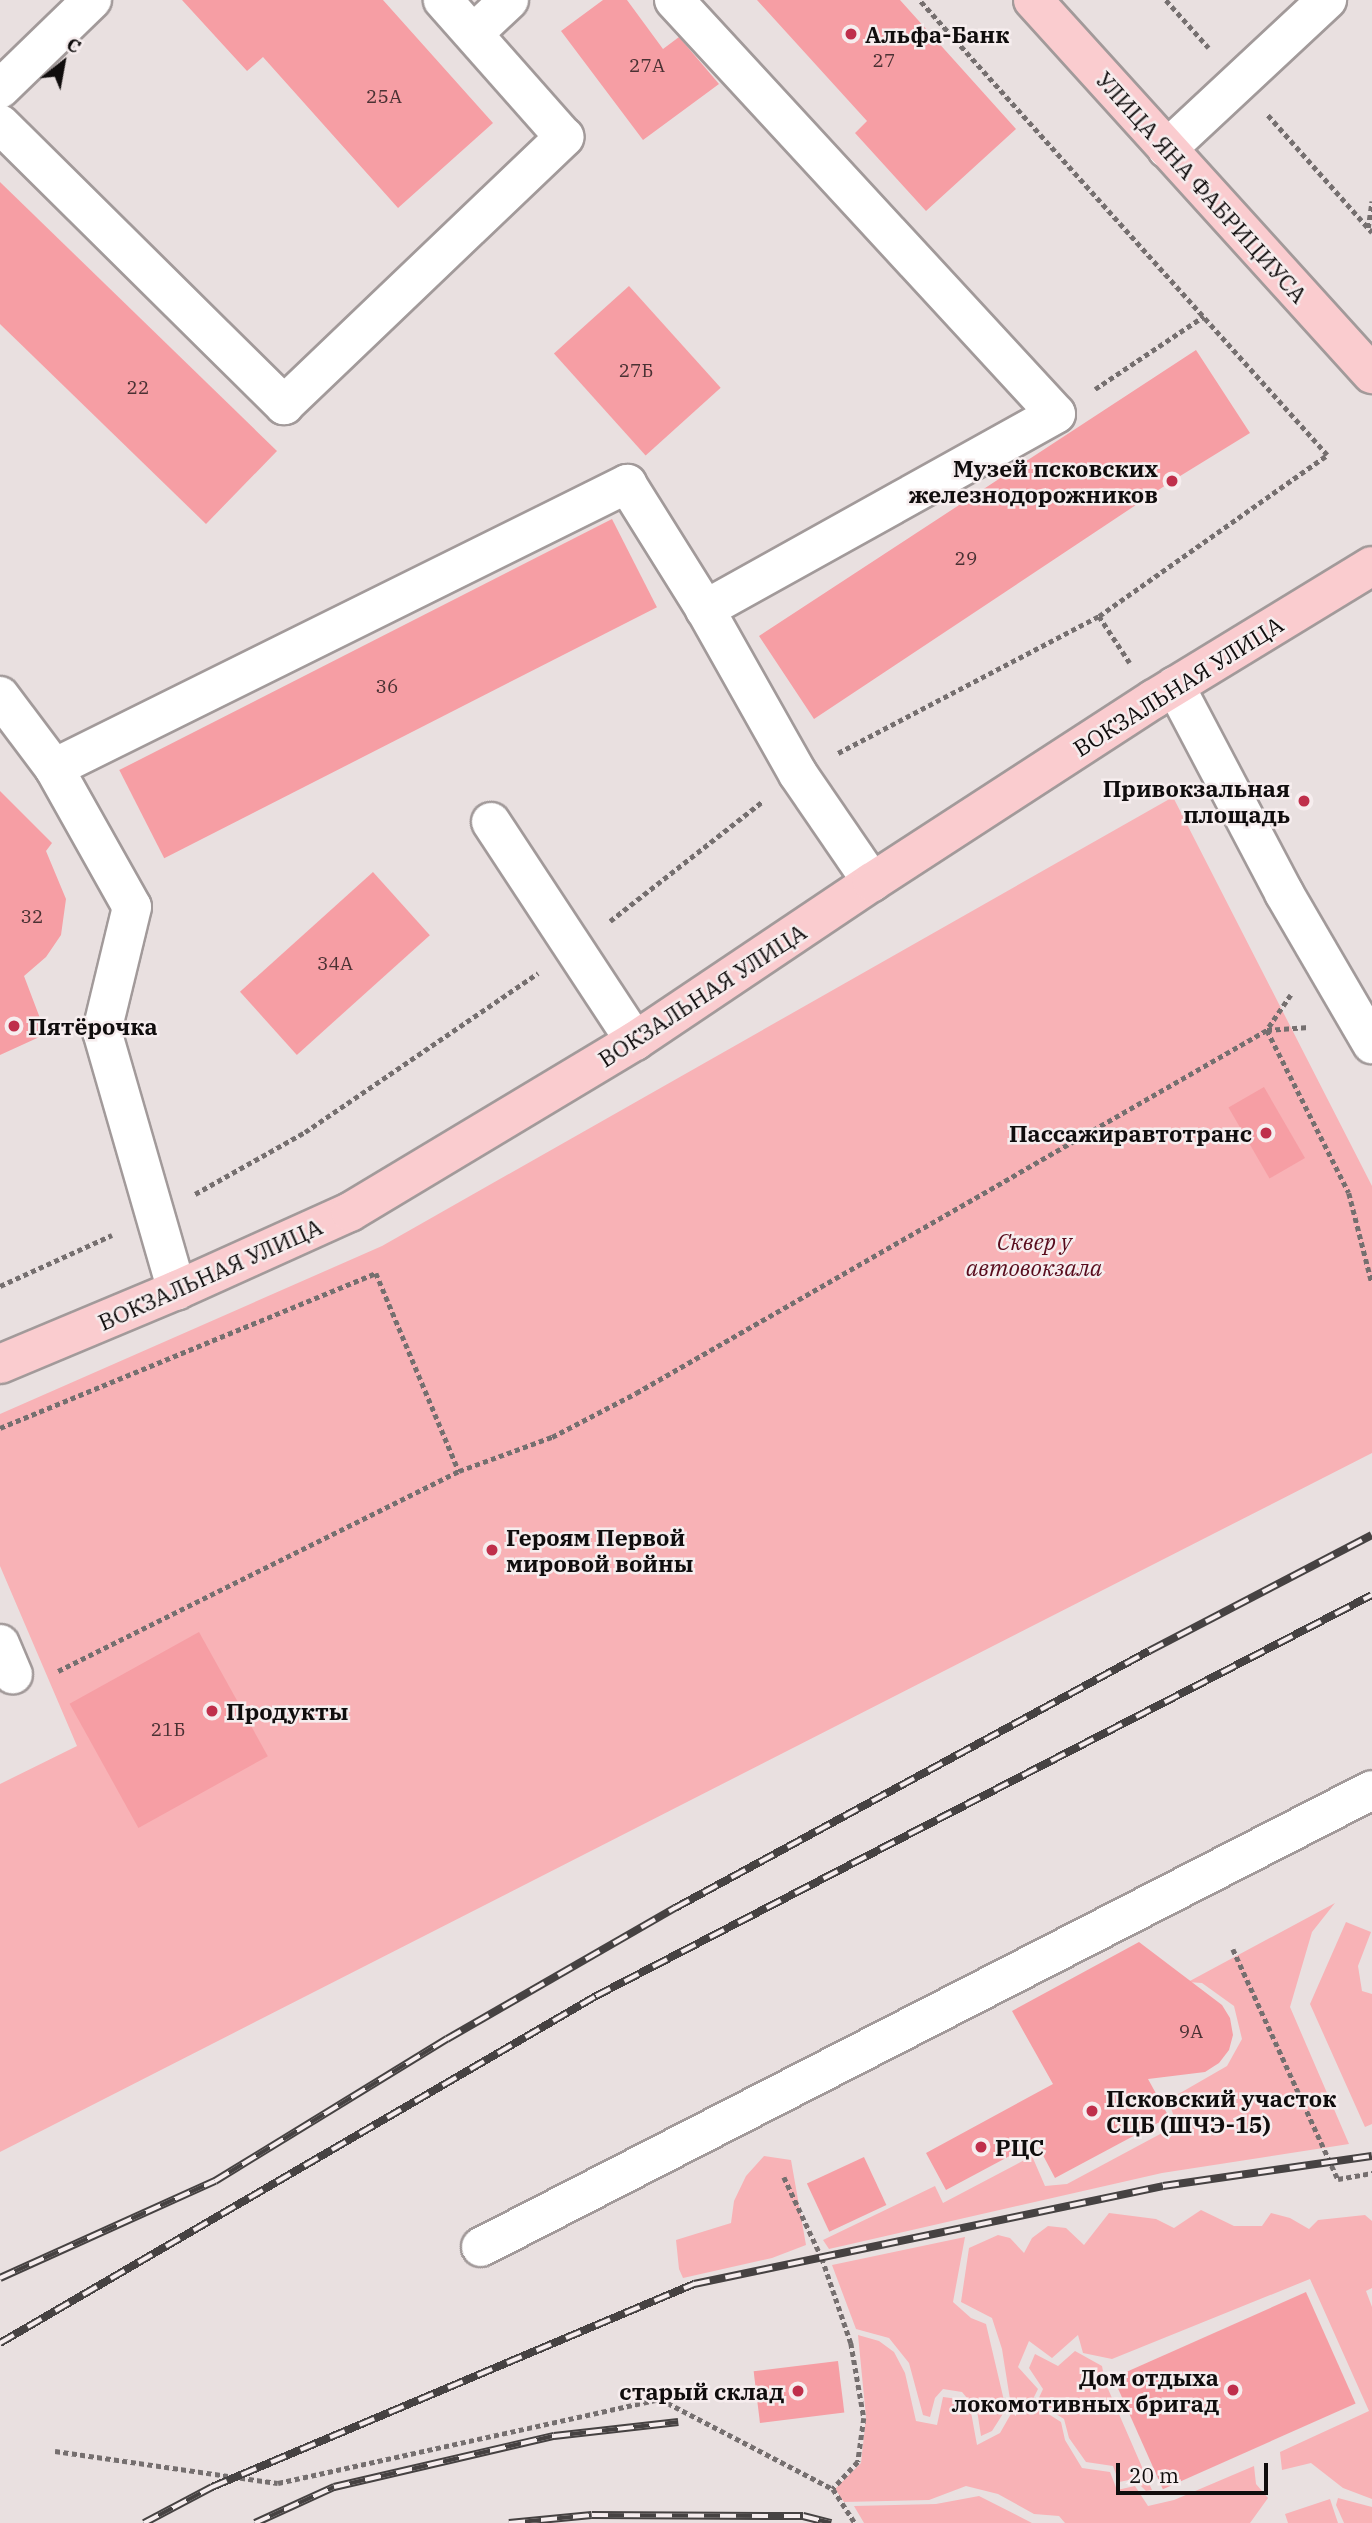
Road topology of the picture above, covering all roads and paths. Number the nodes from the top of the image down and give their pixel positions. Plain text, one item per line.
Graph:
1 (92, 0) edge
2 (443, 0) edge
3 (509, 0) edge
4 (674, 0) edge
5 (919, 0) edge
6 (1033, 0) edge
7 (1327, 0) edge
8 (474, 33) junction
9 (0, 89) edge
10 (0, 124) edge
11 (1167, 149) junction
12 (1372, 201) edge
13 (1368, 228) dead end
14 (1205, 316) junction
15 (1372, 374) edge
16 (1056, 414) junction
17 (1372, 566) edge
18 (705, 609) junction
19 (1175, 686) junction
20 (0, 696) edge
21 (54, 768) junction
22 (798, 774) junction
23 (491, 822) dead end
24 (872, 881) junction
25 (573, 949) junction
26 (1315, 1027) dead end
27 (1267, 1030) junction
28 (635, 1041) junction
29 (1372, 1044) edge
30 (155, 1216) junction
31 (1372, 1283) edge
32 (0, 1286) edge
33 (177, 1290) junction
34 (0, 1364) edge
35 (0, 1428) edge
36 (459, 1471) junction
37 (20, 1665) edge
38 (1372, 1790) edge
39 (1233, 1949) dead end
40 (1372, 2173) edge
41 (784, 2176) dead end
42 (481, 2247) dead end
43 (55, 2451) dead end
44 (833, 2489) junction
45 (855, 2523) edge

1 - 9 lane
2 - 8 lane
3 - 8 lane
4 - 16 lane
5 - 14 path
6 - 11 main road, УЛИЦА ЯНА ФАБРИЦИУСА
7 - 11 lane
8 - 10 lane
11 - 15 main road, УЛИЦА ЯНА ФАБРИЦИУСА
12 - 13 path
14 - 16 path
14 - 22 path
16 - 18 lane
17 - 19 main road, ВОКЗАЛЬНАЯ УЛИЦА
18 - 21 lane
18 - 22 lane
19 - 24 main road, ВОКЗАЛЬНАЯ УЛИЦА
19 - 29 lane
20 - 21 lane
21 - 30 lane
22 - 24 lane
22 - 25 path
23 - 25 lane
24 - 28 main road, ВОКЗАЛЬНАЯ УЛИЦА
25 - 28 lane
25 - 30 path
26 - 27 path
27 - 31 path
27 - 36 path
28 - 33 main road, ВОКЗАЛЬНАЯ УЛИЦА
30 - 32 path
30 - 33 lane
33 - 34 main road, ВОКЗАЛЬНАЯ УЛИЦА
35 - 36 path
36 - 37 path
38 - 42 lane
39 - 40 path
41 - 44 path
43 - 44 path
44 - 45 path

